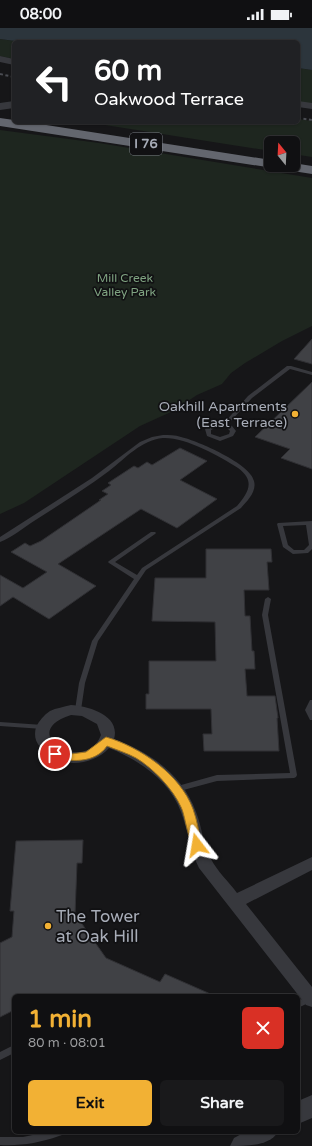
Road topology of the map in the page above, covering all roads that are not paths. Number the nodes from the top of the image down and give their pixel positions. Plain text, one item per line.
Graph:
1 (0, 59) edge
2 (12, 62) edge
3 (12, 103) edge
4 (0, 104) edge
5 (12, 104) edge
6 (300, 104) edge
7 (312, 106) edge
8 (0, 107) edge
9 (0, 115) edge
10 (12, 119) edge
11 (12, 121) edge
12 (0, 122) edge
13 (36, 124) edge
14 (53, 124) edge
15 (264, 156) edge
16 (300, 162) edge
17 (264, 163) edge
18 (312, 163) edge
19 (300, 168) edge
20 (312, 170) edge
21 (312, 374) edge
22 (225, 425) dead end
23 (310, 523) edge
24 (153, 533) dead end
25 (0, 540) edge
26 (137, 578) junction
27 (268, 599) dead end
28 (312, 702) edge
29 (78, 710) junction
30 (312, 718) edge
31 (0, 724) edge
32 (42, 727) junction
33 (106, 741) junction
34 (176, 789) junction
35 (312, 863) edge
36 (234, 902) junction
37 (307, 1001) edge
38 (12, 1050) edge
39 (0, 1056) edge
40 (312, 1105) edge
41 (300, 1113) edge
42 (54, 1134) edge
43 (263, 1134) edge
44 (0, 1141) edge
45 (242, 1146) edge

1 - 2 street
3 - 4 lane
5 - 8 street
6 - 7 street
9 - 10 highway, I 76
11 - 12 highway, I 76
13 - 17 highway, I 76
14 - 15 highway, I 76
16 - 18 highway
19 - 20 highway
21 - 22 lane
23 - 23 lane
24 - 26 lane
25 - 26 lane
26 - 29 lane
27 - 34 lane
28 - 30 lane
29 - 32 street
29 - 33 street
31 - 32 lane
32 - 33 street
33 - 34 street
34 - 36 street
35 - 36 street
36 - 37 street
38 - 39 lane
40 - 41 street
42 - 44 lane
43 - 45 street

